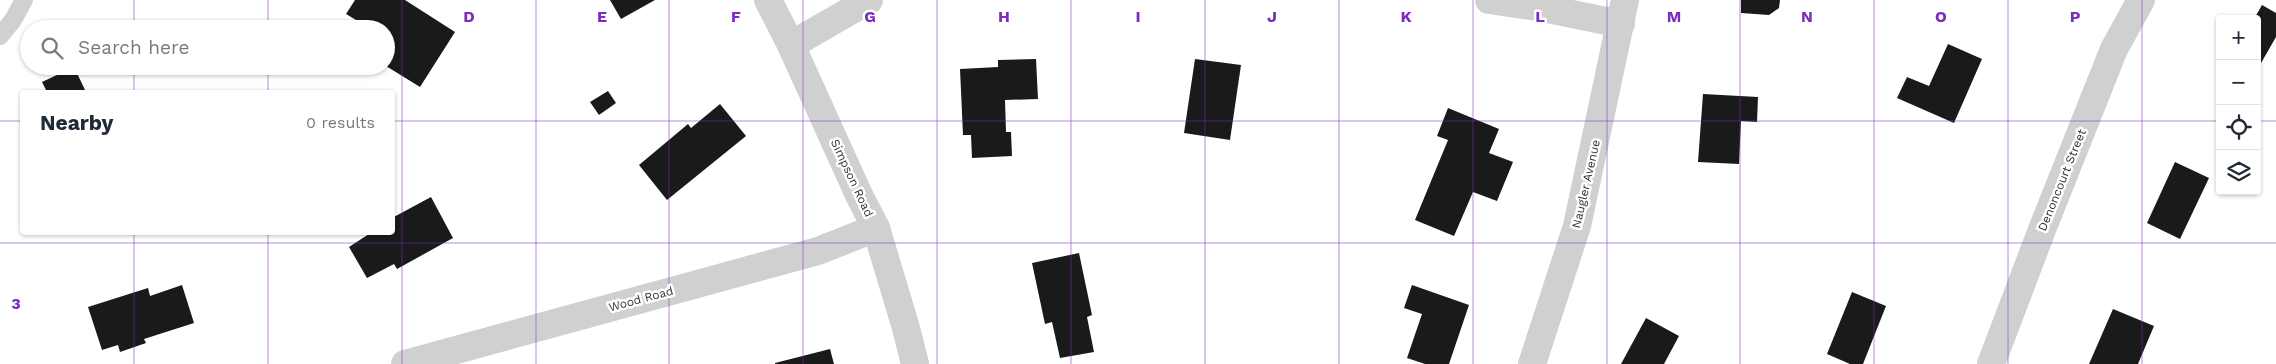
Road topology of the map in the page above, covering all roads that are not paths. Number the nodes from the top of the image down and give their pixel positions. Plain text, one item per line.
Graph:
1 (24, 0) edge
2 (768, 0) edge
3 (869, 0) edge
4 (1489, 0) edge
5 (2141, 0) edge
6 (1623, 12) edge
7 (0, 36) edge
8 (792, 45) junction
9 (876, 228) junction
10 (405, 364) edge
11 (914, 364) edge
12 (1532, 364) edge
13 (1991, 364) edge

1 - 7 lane
2 - 8 street, Simpson Road
3 - 8 street
4 - 6 street
5 - 13 street, Denoncourt Street
6 - 12 street, Naugler Avenue
8 - 9 street, Simpson Road
9 - 10 street, Wood Road
9 - 11 street, Simpson Road

